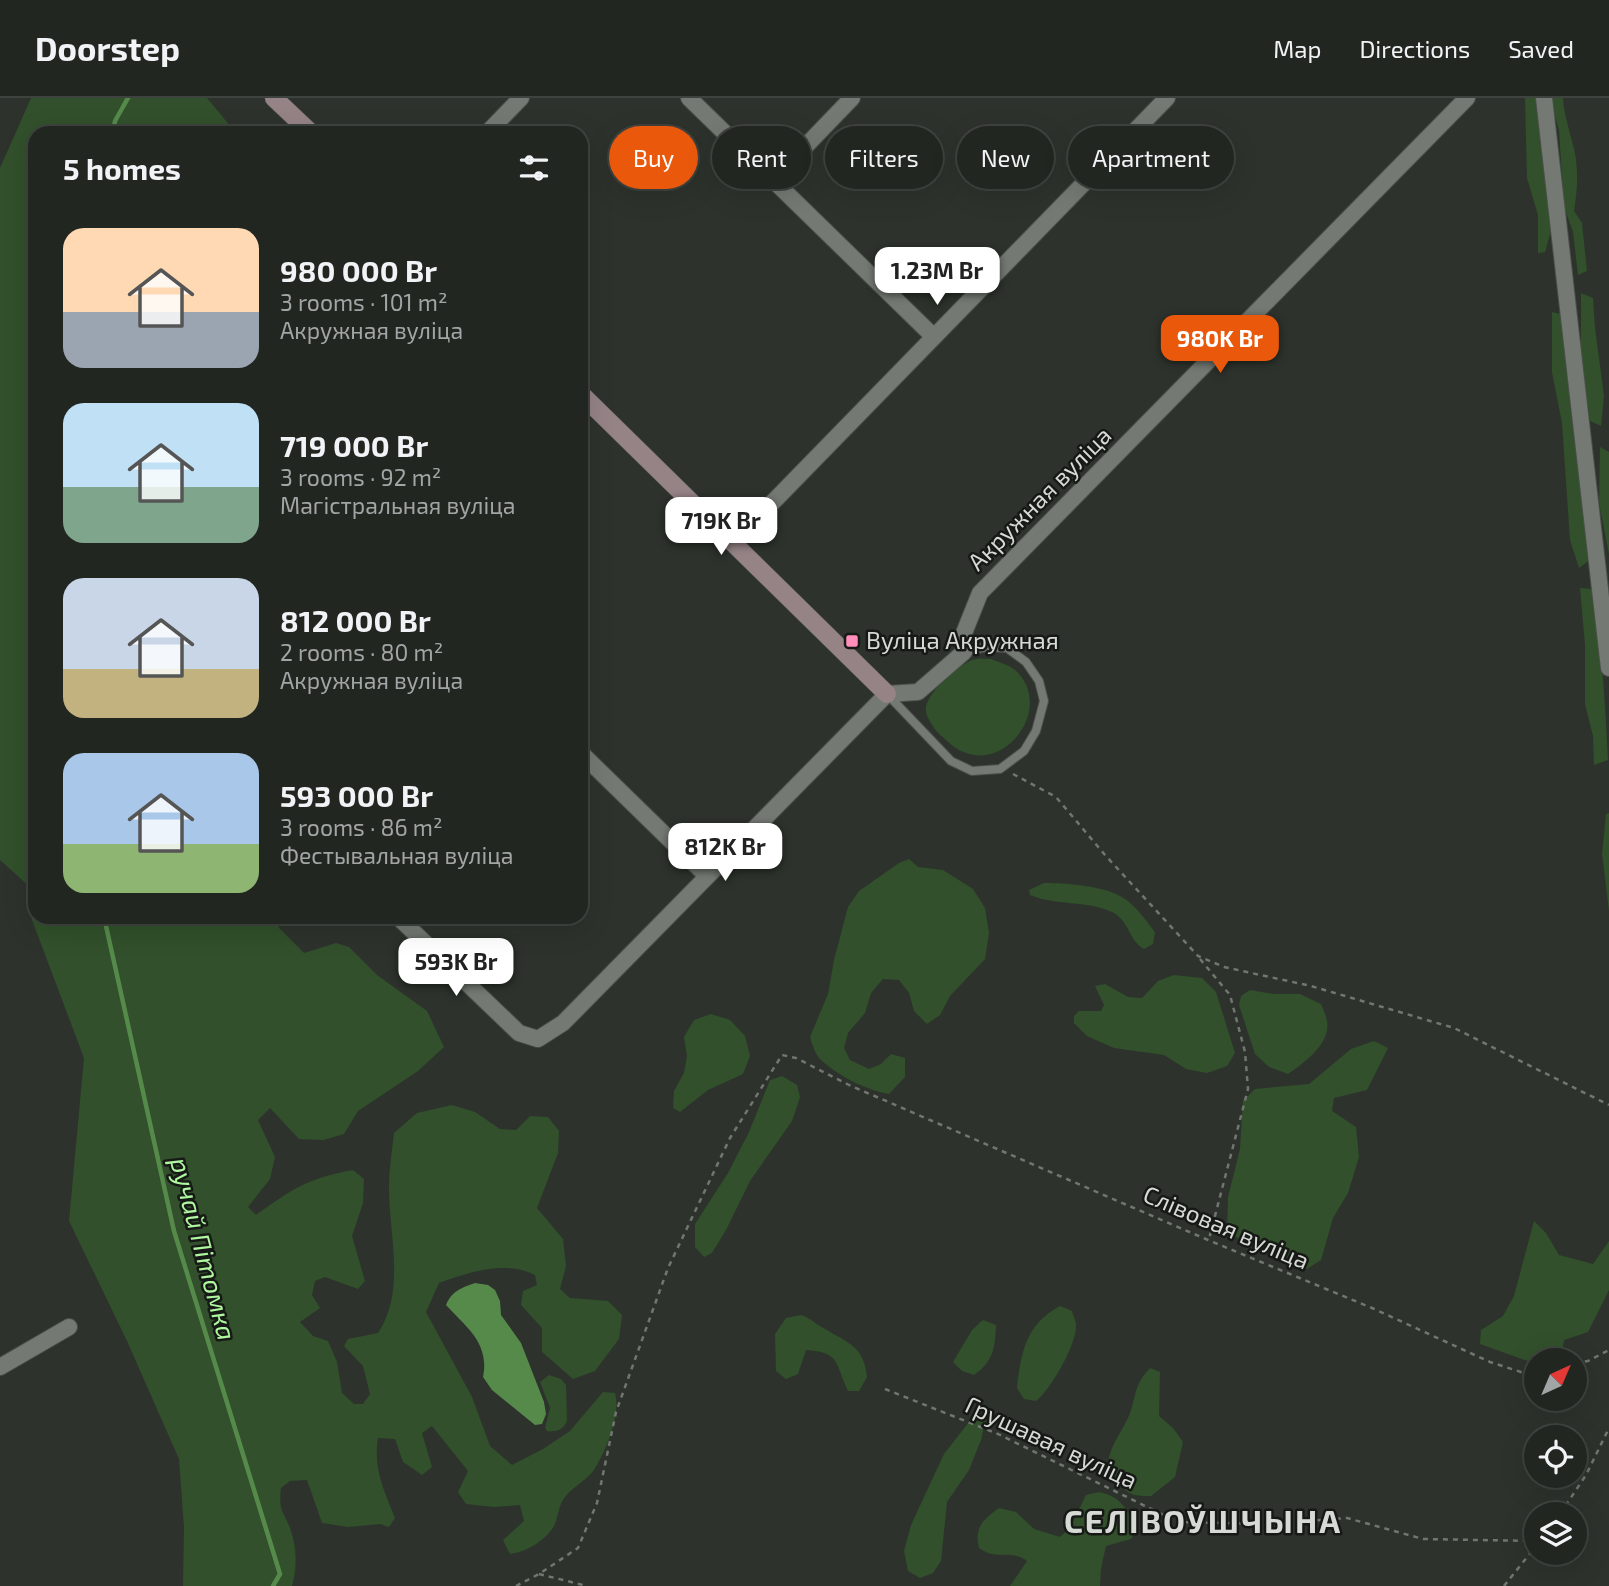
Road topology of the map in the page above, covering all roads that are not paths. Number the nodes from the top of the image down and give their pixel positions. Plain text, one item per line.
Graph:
1 (274, 98) edge
2 (521, 98) edge
3 (689, 98) edge
4 (852, 98) edge
5 (1167, 98) edge
6 (1467, 98) edge
7 (1544, 98) edge
8 (304, 126) edge
9 (494, 126) edge
10 (717, 126) edge
11 (811, 140) edge
12 (781, 189) edge
13 (934, 337) junction
14 (588, 401) edge
15 (734, 542) junction
16 (964, 652) junction
17 (1609, 668) edge
18 (887, 694) junction
19 (588, 760) edge
20 (706, 875) junction
21 (405, 924) edge
22 (69, 1326) dead end
23 (0, 1367) edge

1 - 8 street
2 - 9 street
3 - 10 street
4 - 11 street
5 - 13 street
6 - 16 street, Акружная вуліца
7 - 17 street
12 - 13 street
13 - 15 street
14 - 15 street
15 - 18 street
16 - 18 street
16 - 18 lane
18 - 20 street
19 - 20 street
20 - 21 street
22 - 23 street

